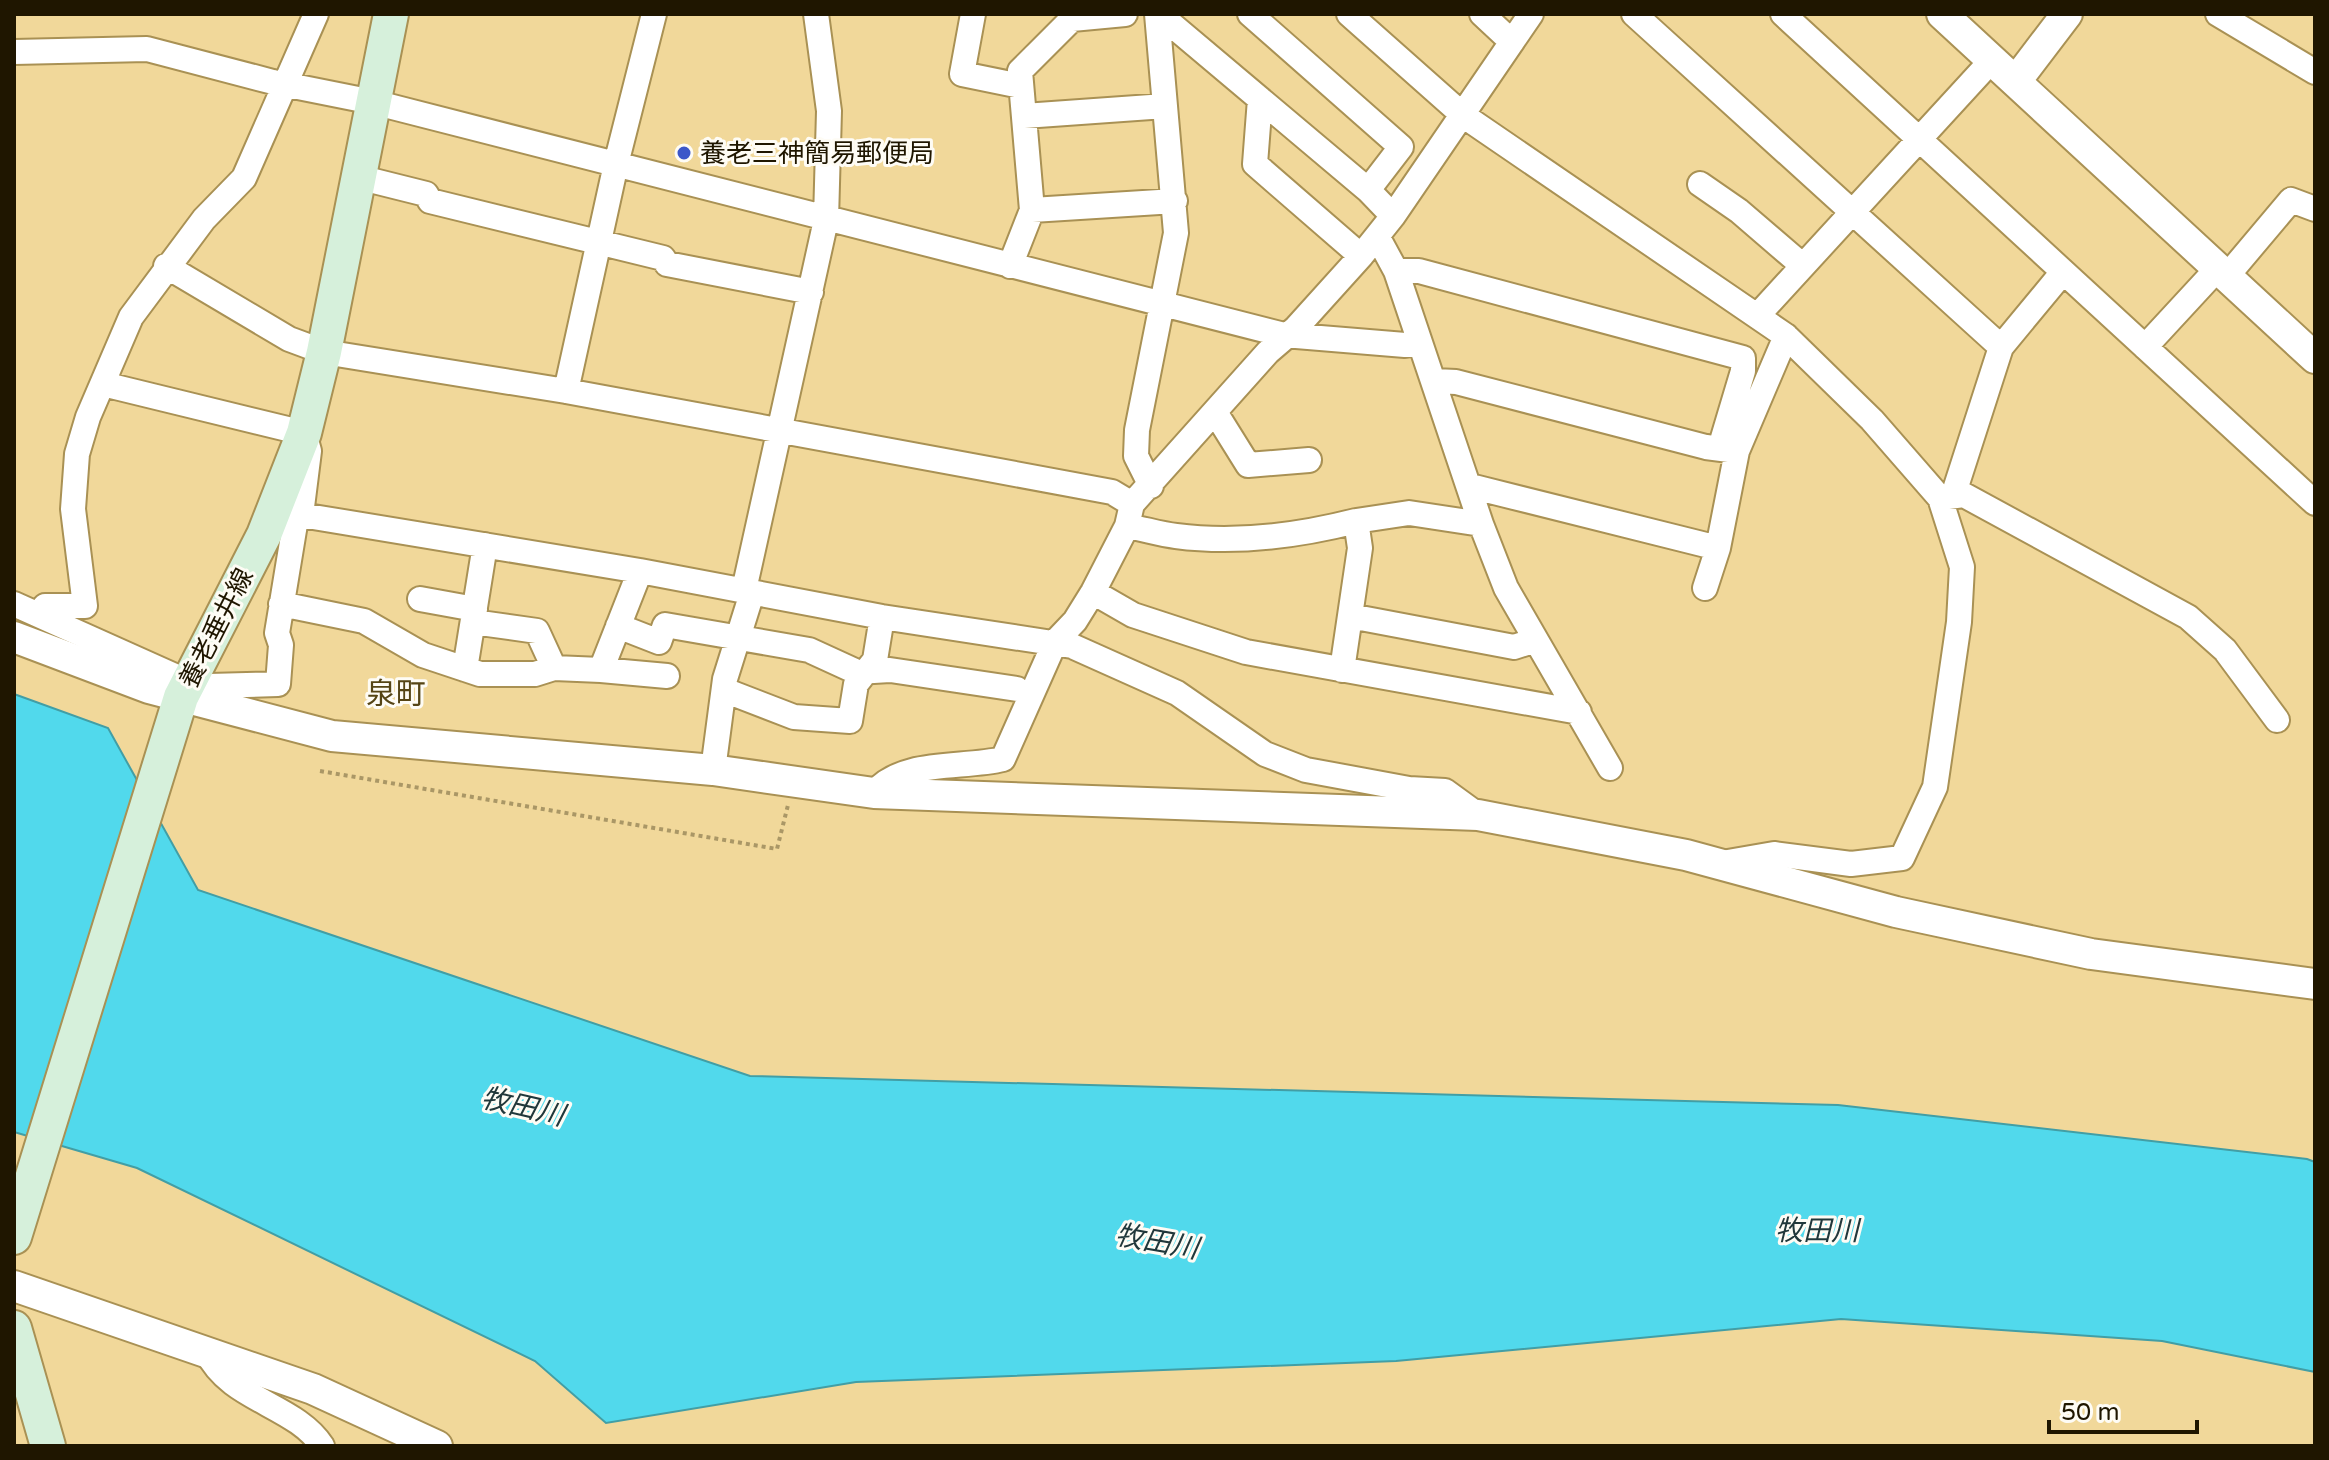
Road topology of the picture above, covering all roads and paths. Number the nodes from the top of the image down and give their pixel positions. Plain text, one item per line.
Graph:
1 (316, 14) edge
2 (391, 14) edge
3 (654, 14) edge
4 (816, 14) edge
5 (973, 14) edge
6 (1125, 14) edge
7 (1158, 14) edge
8 (1250, 14) edge
9 (1349, 14) edge
10 (1482, 14) edge
11 (1531, 14) edge
12 (1634, 14) edge
13 (1783, 14) edge
14 (1942, 14) edge
15 (2067, 14) edge
16 (2218, 14) edge
17 (1512, 42) junction
18 (14, 52) edge
19 (1992, 60) junction
20 (2315, 72) edge
21 (2016, 81) junction
22 (287, 85) junction
23 (1021, 86) junction
24 (1260, 99) junction
25 (373, 102) junction
26 (1165, 106) junction
27 (1024, 116) junction
28 (1464, 116) junction
29 (1920, 140) junction
30 (616, 164) junction
31 (358, 177) junction
32 (1700, 184) dead end
33 (1368, 190) junction
34 (1175, 201) junction
35 (2315, 209) edge
36 (1032, 210) junction
37 (1852, 213) junction
38 (1393, 216) junction
39 (826, 220) junction
40 (1377, 236) junction
41 (599, 243) junction
42 (1361, 256) junction
43 (166, 266) junction
44 (1010, 266) junction
45 (1803, 266) junction
46 (1396, 271) junction
47 (2063, 272) junction
48 (2222, 272) junction
49 (811, 292) junction
50 (1160, 304) junction
51 (1758, 315) junction
52 (1284, 335) junction
53 (1786, 336) junction
54 (1419, 343) junction
55 (2001, 347) junction
56 (2145, 347) junction
57 (324, 352) junction
58 (2315, 358) edge
59 (1434, 381) junction
60 (103, 384) junction
61 (566, 391) junction
62 (1215, 412) junction
63 (304, 433) junction
64 (780, 433) junction
65 (1728, 450) junction
66 (1309, 460) dead end
67 (1151, 486) junction
68 (1470, 486) junction
69 (1946, 497) junction
70 (2315, 503) edge
71 (301, 515) junction
72 (1130, 515) junction
73 (1356, 521) junction
74 (1481, 524) junction
75 (485, 545) junction
76 (1718, 548) junction
77 (640, 571) junction
78 (14, 585) edge
79 (1705, 588) dead end
80 (748, 591) junction
81 (1093, 592) junction
82 (420, 599) dead end
83 (14, 604) edge
84 (281, 604) junction
85 (42, 610) junction
86 (474, 615) junction
87 (1350, 616) junction
88 (882, 617) junction
89 (618, 626) junction
90 (739, 636) junction
91 (14, 637) edge
92 (1536, 640) junction
93 (1055, 642) junction
94 (554, 668) junction
95 (465, 669) junction
96 (601, 670) junction
97 (1342, 670) junction
98 (867, 671) junction
99 (667, 676) dead end
100 (1017, 689) dead end
101 (184, 690) junction
102 (724, 690) junction
103 (1579, 712) junction
104 (2277, 720) dead end
105 (1610, 768) dead end
106 (713, 770) junction
107 (320, 771) dead end
108 (796, 782) junction
109 (874, 793) junction
110 (1478, 815) junction
111 (1717, 864) junction
112 (2315, 984) edge
113 (14, 1237) edge
114 (14, 1286) edge
115 (14, 1328) edge
116 (207, 1352) junction
117 (48, 1446) edge
118 (322, 1446) edge
119 (437, 1446) edge

1 - 22 street
2 - 25 main road, 養老垂井線
3 - 30 street
4 - 39 street
5 - 23 street
6 - 23 street
7 - 24 street
7 - 26 street
8 - 33 street
9 - 28 street
10 - 17 street
11 - 17 street
12 - 37 street
13 - 29 street
14 - 19 street
15 - 21 street
16 - 20 street
17 - 28 street
18 - 22 street
19 - 21 street
19 - 29 street
21 - 48 street
22 - 25 street
22 - 43 street
23 - 27 street
24 - 33 street
24 - 42 street
25 - 30 street
25 - 31 main road, 養老垂井線
26 - 27 street
26 - 34 street
27 - 36 street
28 - 38 street
28 - 51 street
29 - 37 street
29 - 47 street
30 - 39 street
30 - 41 street
31 - 41 street
31 - 57 main road, 養老垂井線
32 - 45 street
33 - 38 street
34 - 36 street
34 - 50 street
35 - 48 street
36 - 44 street
37 - 45 street
37 - 55 street
38 - 40 street
39 - 44 street
39 - 49 street
40 - 42 street
40 - 46 street
41 - 49 street
41 - 61 street
42 - 52 street
43 - 57 street
43 - 60 street
44 - 50 street
45 - 51 street
46 - 54 street
46 - 65 street
47 - 55 street
47 - 56 street
48 - 56 street
48 - 58 street
49 - 64 street
50 - 52 street
50 - 67 street
51 - 53 street
52 - 54 street
52 - 62 street
53 - 65 street
53 - 69 street
54 - 59 street
55 - 69 street
56 - 70 street
57 - 61 street
57 - 63 main road, 養老垂井線
59 - 65 street
59 - 68 street
60 - 63 street
60 - 85 street
61 - 64 street
62 - 66 street
62 - 67 street
63 - 71 street
63 - 101 main road, 養老垂井線
64 - 72 street
64 - 80 street
65 - 76 street
67 - 72 street
68 - 74 street
68 - 76 street
69 - 104 street
69 - 111 street
71 - 75 street
71 - 84 street
72 - 73 street
72 - 81 street
73 - 74 street
73 - 87 street
74 - 92 street
75 - 77 street
75 - 86 street
76 - 79 street
77 - 80 street
77 - 89 street
78 - 85 street
80 - 88 street
80 - 90 street
81 - 93 street
81 - 97 street
82 - 86 street
83 - 85 street
84 - 95 street
84 - 101 street
85 - 101 street
86 - 94 street
86 - 95 street
87 - 92 street
87 - 97 street
88 - 93 street
88 - 98 street
89 - 90 street
89 - 96 street
90 - 98 street
90 - 102 street
91 - 101 street
92 - 103 street
93 - 109 street
93 - 110 street
94 - 95 street
94 - 96 street
96 - 99 street
97 - 103 street
98 - 100 street
98 - 102 street
101 - 106 street
101 - 113 main road, 養老垂井線
102 - 106 street
103 - 105 street
106 - 108 street
107 - 108 path
108 - 109 street
109 - 110 street
110 - 111 street
111 - 112 street
114 - 116 street
115 - 117 main road
116 - 118 street
116 - 119 street

